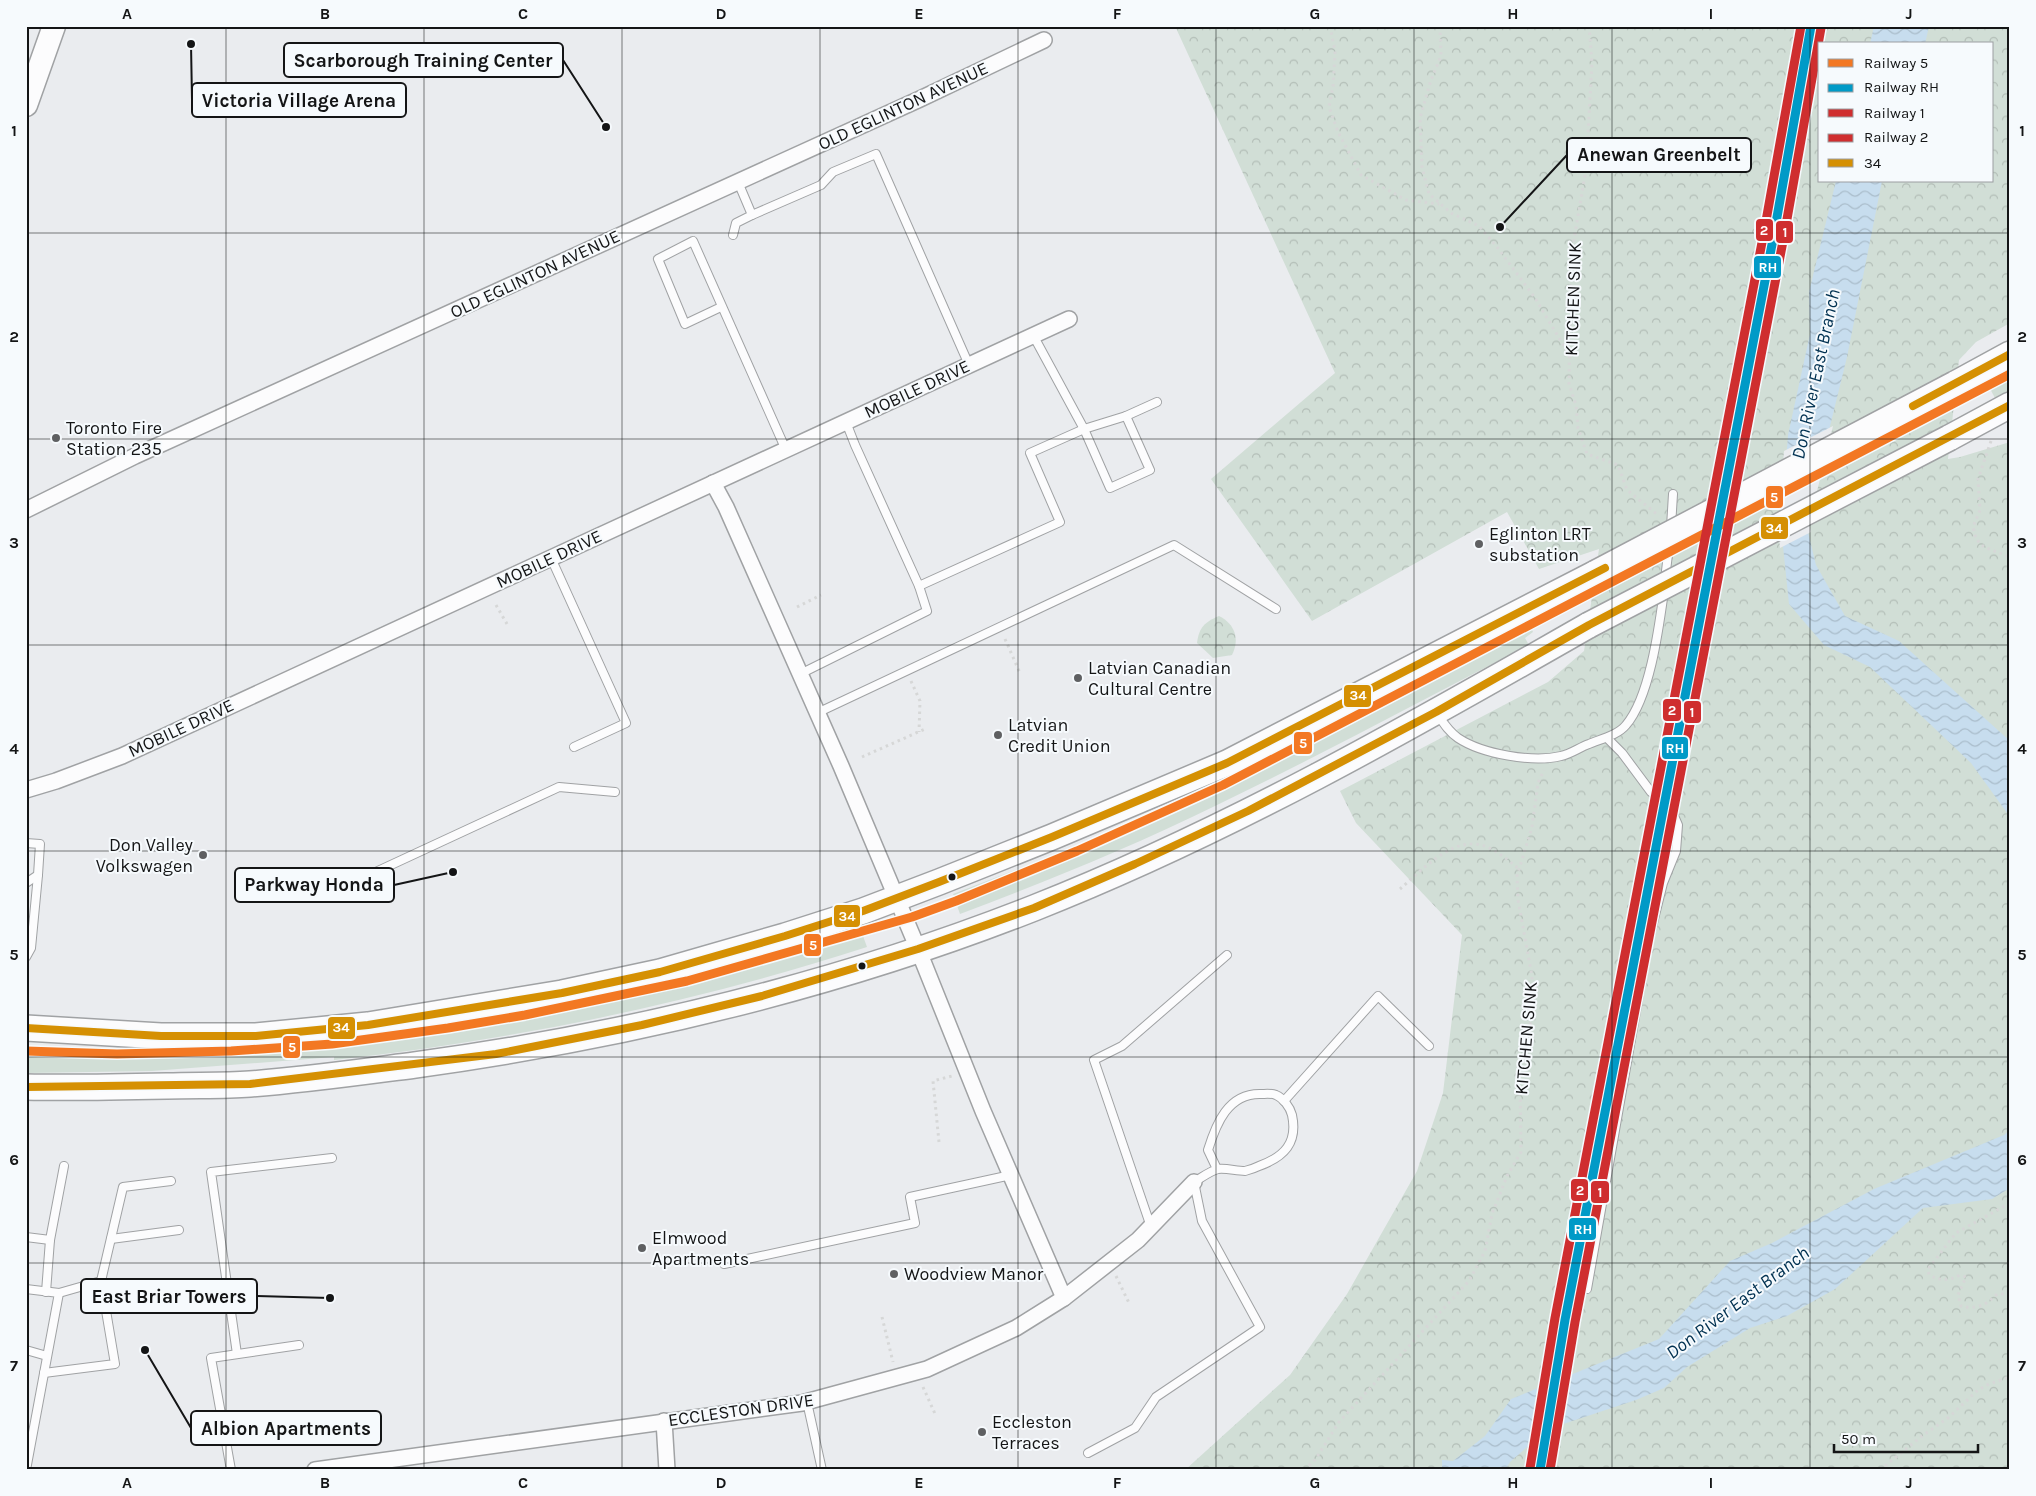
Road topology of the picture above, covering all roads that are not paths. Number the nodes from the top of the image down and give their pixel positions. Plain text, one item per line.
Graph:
1 (54, 26) edge
2 (1044, 40) dead end
3 (26, 106) edge
4 (738, 182) junction
5 (752, 215) junction
6 (733, 235) dead end
7 (721, 307) junction
8 (1069, 319) dead end
9 (1033, 335) junction
10 (2010, 354) edge
11 (969, 365) junction
12 (1157, 402) dead end
13 (2010, 406) edge
14 (1126, 416) junction
15 (846, 422) junction
16 (1084, 429) junction
17 (786, 450) junction
18 (713, 483) junction
19 (1673, 494) dead end
20 (26, 510) edge
21 (551, 558) junction
22 (918, 586) junction
23 (1276, 609) dead end
24 (800, 674) junction
25 (1436, 712) junction
26 (817, 713) junction
27 (1607, 738) junction
28 (574, 747) dead end
29 (26, 790) edge
30 (614, 792) dead end
31 (26, 843) edge
32 (38, 875) junction
33 (26, 883) edge
34 (352, 883) dead end
35 (896, 898) junction
36 (918, 950) junction
37 (1227, 955) dead end
38 (26, 957) edge
39 (26, 1028) edge
40 (1429, 1046) dead end
41 (26, 1087) edge
42 (1284, 1101) junction
43 (332, 1158) dead end
44 (64, 1166) dead end
45 (1217, 1169) junction
46 (1011, 1175) junction
47 (171, 1181) dead end
48 (1194, 1182) junction
49 (1151, 1226) junction
50 (179, 1230) dead end
51 (26, 1237) edge
52 (111, 1239) junction
53 (50, 1240) junction
54 (724, 1264) dead end
55 (101, 1281) junction
56 (26, 1289) edge
57 (1587, 1289) dead end
58 (46, 1292) junction
59 (59, 1293) junction
60 (1064, 1298) junction
61 (299, 1345) dead end
62 (26, 1350) edge
63 (237, 1354) junction
64 (47, 1356) junction
65 (44, 1373) junction
66 (807, 1402) junction
67 (664, 1421) junction
68 (1088, 1453) dead end
69 (26, 1470) edge
70 (231, 1470) edge
71 (315, 1470) edge
72 (668, 1470) edge
73 (822, 1470) edge

1 - 3 street
2 - 4 street, OLD EGLINTON AVENUE
4 - 5 lane
4 - 20 street, OLD EGLINTON AVENUE
5 - 6 lane
5 - 11 lane
7 - 7 lane
7 - 17 lane
8 - 9 street, MOBILE DRIVE
9 - 11 street, MOBILE DRIVE
9 - 16 lane
10 - 35 main road, bridge
11 - 15 street, MOBILE DRIVE
12 - 14 lane
13 - 25 main road, bridge
14 - 16 lane
14 - 16 lane
15 - 17 street, MOBILE DRIVE
15 - 22 lane
16 - 22 lane
17 - 18 street, MOBILE DRIVE
18 - 21 street, MOBILE DRIVE
18 - 24 street
19 - 27 lane
21 - 28 lane
21 - 29 street, MOBILE DRIVE
22 - 24 lane
23 - 26 lane
24 - 26 street
25 - 27 lane
25 - 36 main road
26 - 35 street
27 - 57 lane
30 - 34 lane
31 - 32 lane
32 - 33 lane
32 - 38 lane
35 - 36 street
35 - 39 main road
36 - 41 main road
36 - 46 street
37 - 49 lane
40 - 42 lane
42 - 45 lane
42 - 45 lane
43 - 63 lane
44 - 53 lane
45 - 48 lane
46 - 54 lane
46 - 60 street
47 - 52 lane
48 - 49 street, ECCLESTON DRIVE
48 - 68 lane
49 - 60 street, ECCLESTON DRIVE
50 - 52 lane
51 - 53 lane
52 - 55 lane
53 - 58 lane
55 - 59 lane
55 - 65 lane
56 - 58 lane
58 - 59 lane
59 - 64 lane
60 - 66 street, ECCLESTON DRIVE
61 - 63 lane
62 - 64 lane
63 - 70 lane
64 - 65 lane
65 - 69 lane
66 - 67 street, ECCLESTON DRIVE
66 - 73 lane
67 - 71 street, ECCLESTON DRIVE
67 - 72 street

